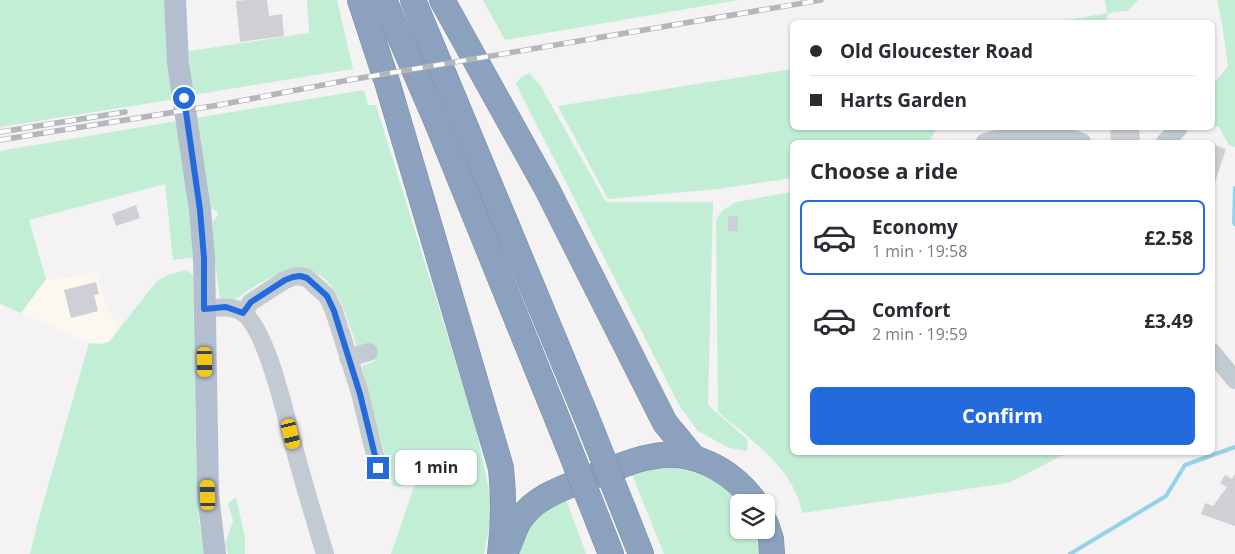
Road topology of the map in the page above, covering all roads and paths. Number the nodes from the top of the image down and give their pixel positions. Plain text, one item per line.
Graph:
1 (175, 0) edge
2 (354, 0) edge
3 (360, 0) edge
4 (384, 0) edge
5 (413, 0) edge
6 (442, 0) edge
7 (1178, 130) edge
8 (993, 140) edge
9 (1076, 140) edge
10 (1167, 140) edge
11 (418, 190) junction
12 (204, 309) junction
13 (243, 313) junction
14 (369, 352) dead end
15 (1215, 356) edge
16 (348, 358) junction
17 (1235, 380) edge
18 (694, 458) junction
19 (378, 468) dead end
20 (749, 494) edge
21 (771, 539) edge
22 (215, 554) edge
23 (325, 554) edge
24 (500, 554) edge
25 (505, 554) edge
26 (611, 554) edge
27 (641, 554) edge
28 (772, 554) edge

1 - 12 main road
2 - 11 highway
3 - 11 highway
4 - 26 highway, bridge
5 - 27 highway, bridge
6 - 18 highway
7 - 10 street
8 - 9 street
11 - 24 highway
12 - 13 street
12 - 22 main road
13 - 16 street
13 - 23 street
14 - 16 street
15 - 17 street
16 - 19 street
18 - 20 highway
18 - 25 highway
21 - 28 highway

